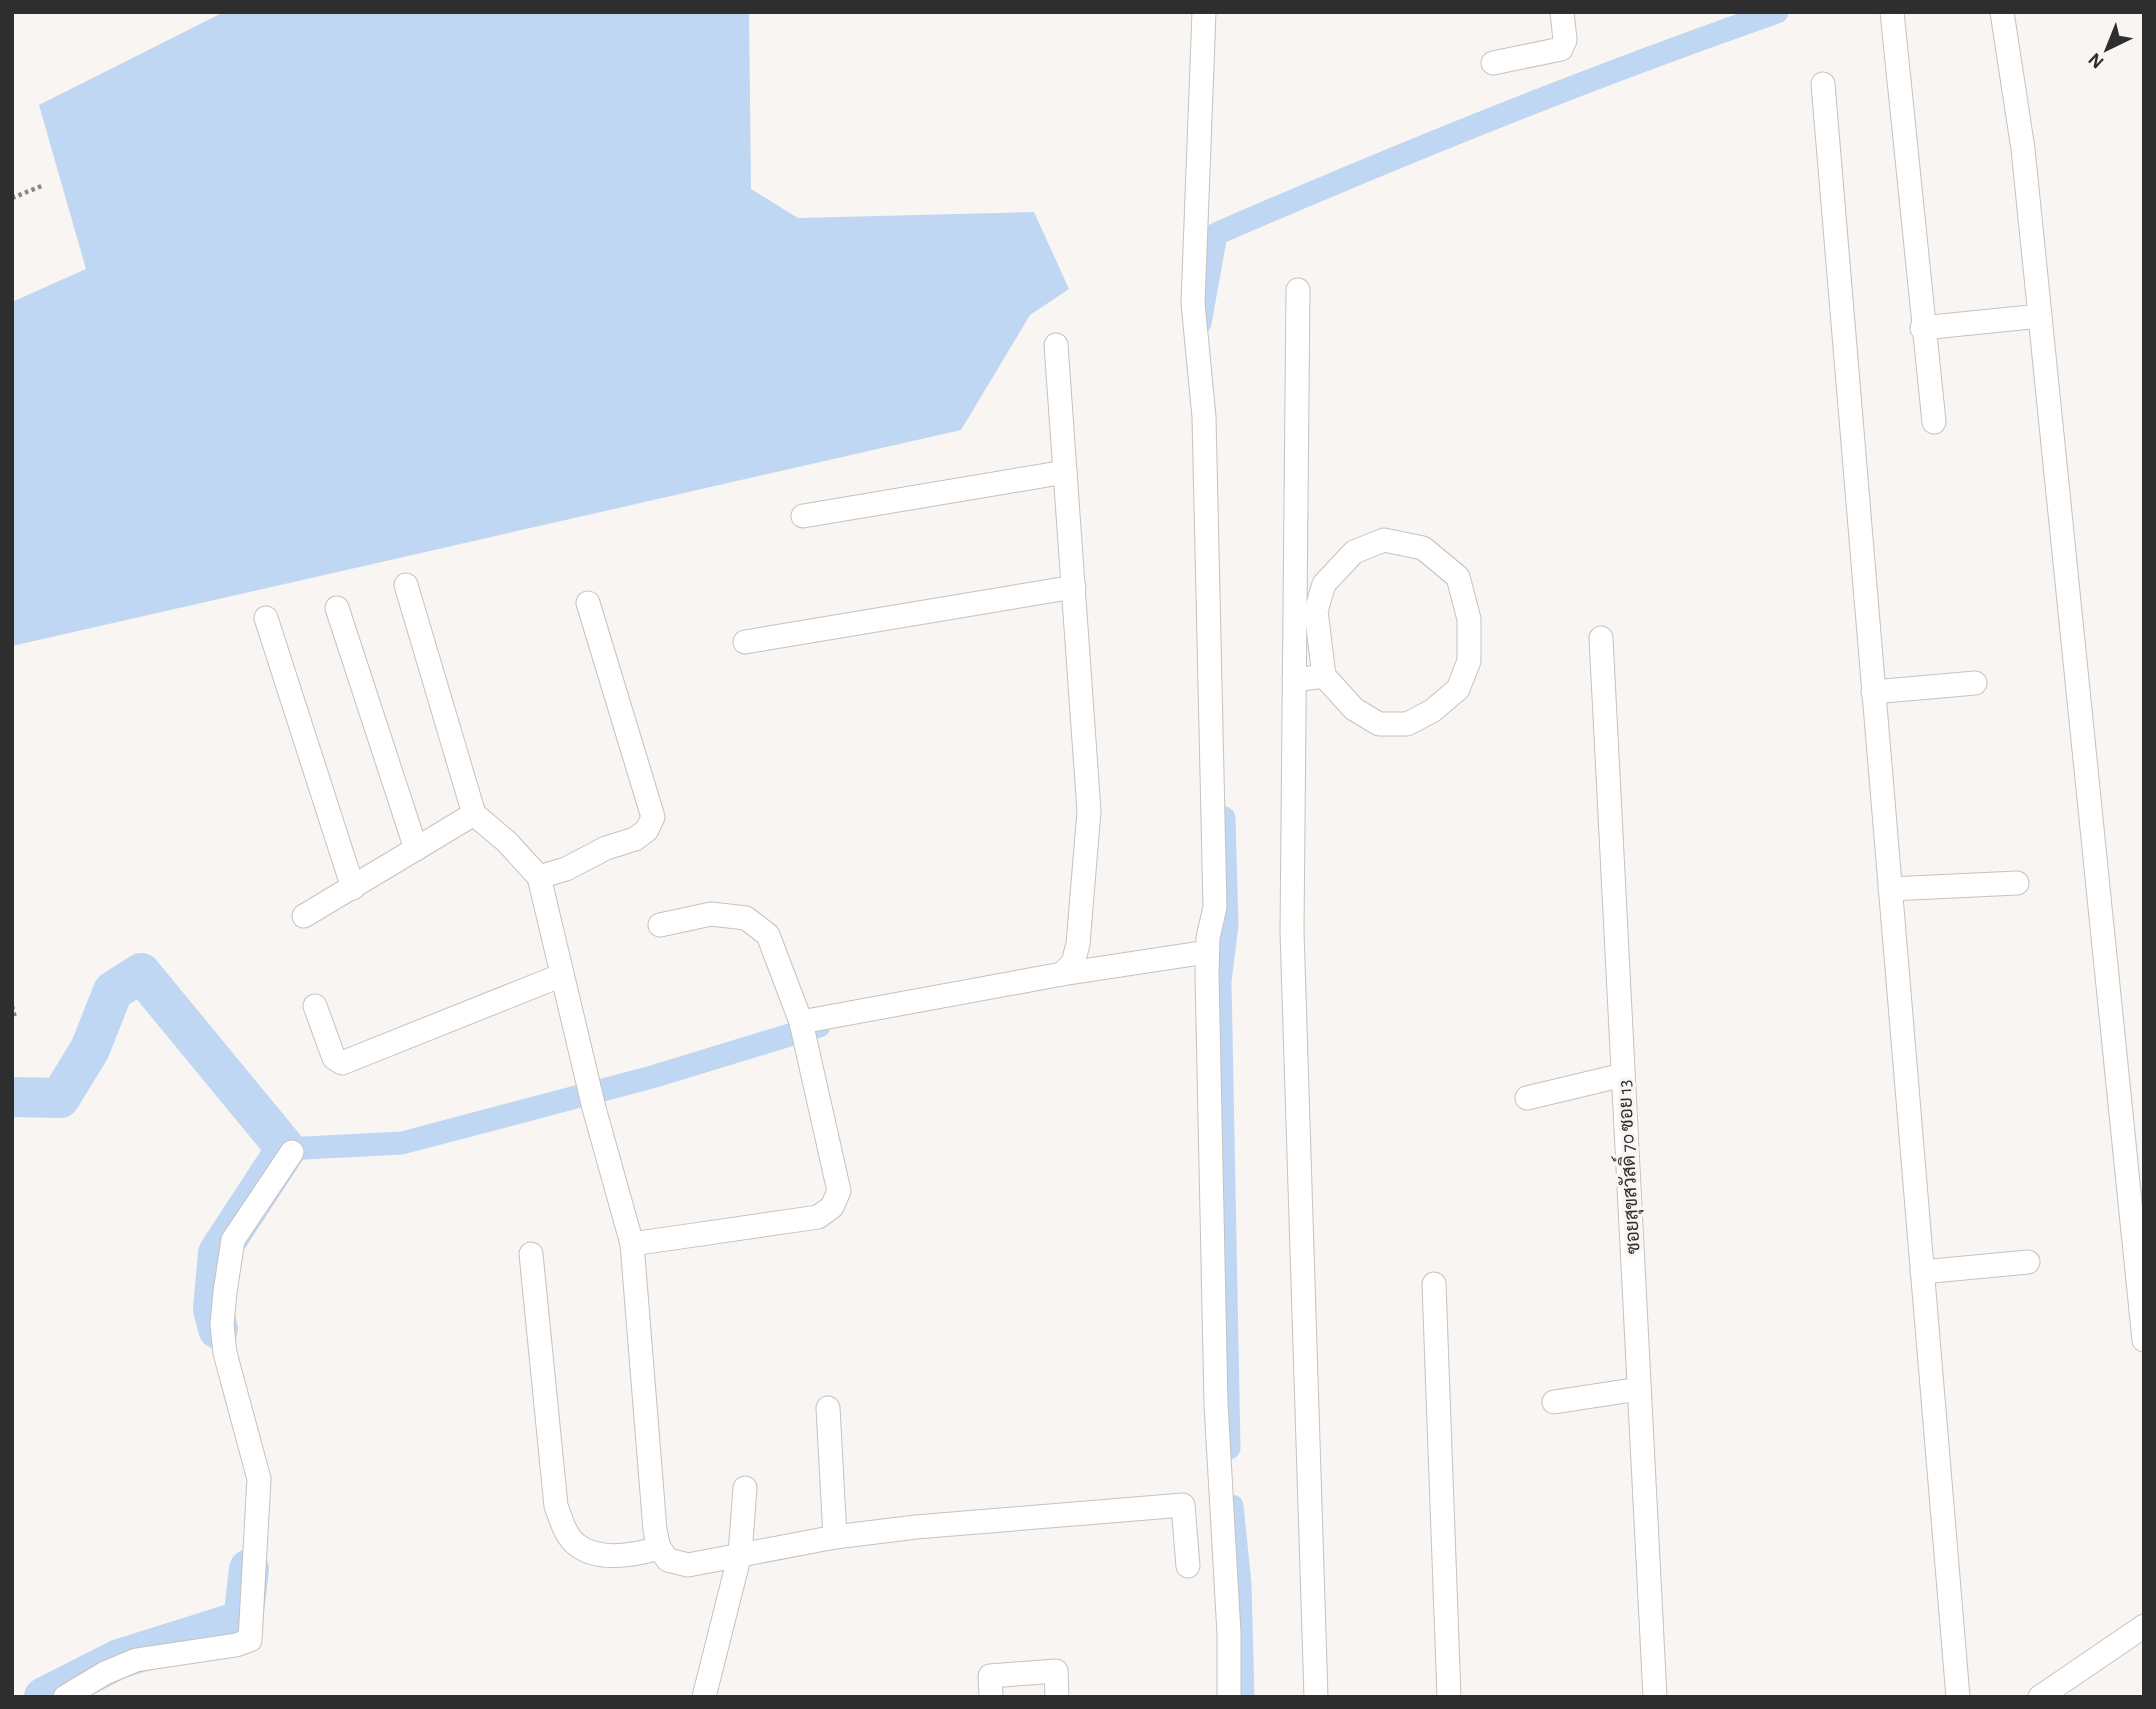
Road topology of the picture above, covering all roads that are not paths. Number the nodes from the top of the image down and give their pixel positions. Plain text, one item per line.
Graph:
1 (1203, 12) edge
2 (1562, 12) edge
3 (1892, 12) edge
4 (2002, 12) edge
5 (1493, 63) dead end
6 (1822, 84) dead end
7 (1298, 289) dead end
8 (2040, 316) junction
9 (1922, 328) junction
10 (1056, 345) dead end
11 (1934, 422) dead end
12 (1065, 472) junction
13 (803, 516) dead end
14 (406, 585) dead end
15 (1074, 587) junction
16 (588, 603) dead end
17 (337, 608) dead end
18 (266, 618) dead end
19 (1601, 638) dead end
20 (745, 642) dead end
21 (1324, 676) junction
22 (1294, 680) junction
23 (1975, 684) dead end
24 (1874, 692) junction
25 (474, 814) junction
26 (416, 849) junction
27 (538, 877) junction
28 (2017, 883) dead end
29 (353, 888) junction
30 (1890, 888) junction
31 (304, 916) dead end
32 (660, 925) dead end
33 (1207, 952) junction
34 (1062, 974) junction
35 (562, 975) junction
36 (315, 1006) dead end
37 (801, 1022) junction
38 (1623, 1075) junction
39 (1527, 1098) dead end
40 (292, 1152) dead end
41 (632, 1244) junction
42 (531, 1254) dead end
43 (2028, 1262) dead end
44 (1922, 1272) junction
45 (1434, 1284) dead end
46 (2144, 1340) edge
47 (1639, 1389) junction
48 (1554, 1402) dead end
49 (828, 1408) dead end
50 (745, 1488) dead end
51 (835, 1537) junction
52 (659, 1548) junction
53 (740, 1554) junction
54 (1188, 1566) dead end
55 (2144, 1626) edge
56 (2052, 1693) edge
57 (65, 1697) edge
58 (704, 1697) edge
59 (990, 1697) edge
60 (1057, 1697) edge
61 (1229, 1697) edge
62 (1316, 1697) edge
63 (1449, 1697) edge
64 (1655, 1697) edge
65 (1958, 1697) edge

1 - 33 street
2 - 5 street
3 - 9 street
4 - 8 street
6 - 24 street
7 - 22 street
8 - 9 street
8 - 46 street
9 - 11 street
10 - 12 street
12 - 13 street
12 - 15 street
14 - 25 street
15 - 20 street
15 - 34 street
16 - 27 street
17 - 26 street
18 - 29 street
19 - 38 street, ซอยสุขสวัสดิ์ 70 ซอย 13
21 - 21 street
21 - 22 street
22 - 62 street
23 - 24 street
24 - 30 street
25 - 26 street
25 - 27 street
26 - 29 street
27 - 35 street
28 - 30 street
29 - 31 street
30 - 44 street
32 - 37 street
33 - 34 street
33 - 61 street
34 - 37 street
35 - 36 street
35 - 41 street
37 - 41 street
38 - 39 street
38 - 47 street, ซอยสุขสวัสดิ์ 70 ซอย 13
40 - 57 street
41 - 52 street
42 - 52 street
43 - 44 street
44 - 65 street
45 - 63 street
47 - 48 street
47 - 64 street, ซอยสุขสวัสดิ์ 70 ซอย 13
49 - 51 street
50 - 53 street
51 - 53 street
51 - 54 street
52 - 53 street
53 - 58 street
55 - 56 street
59 - 60 street

